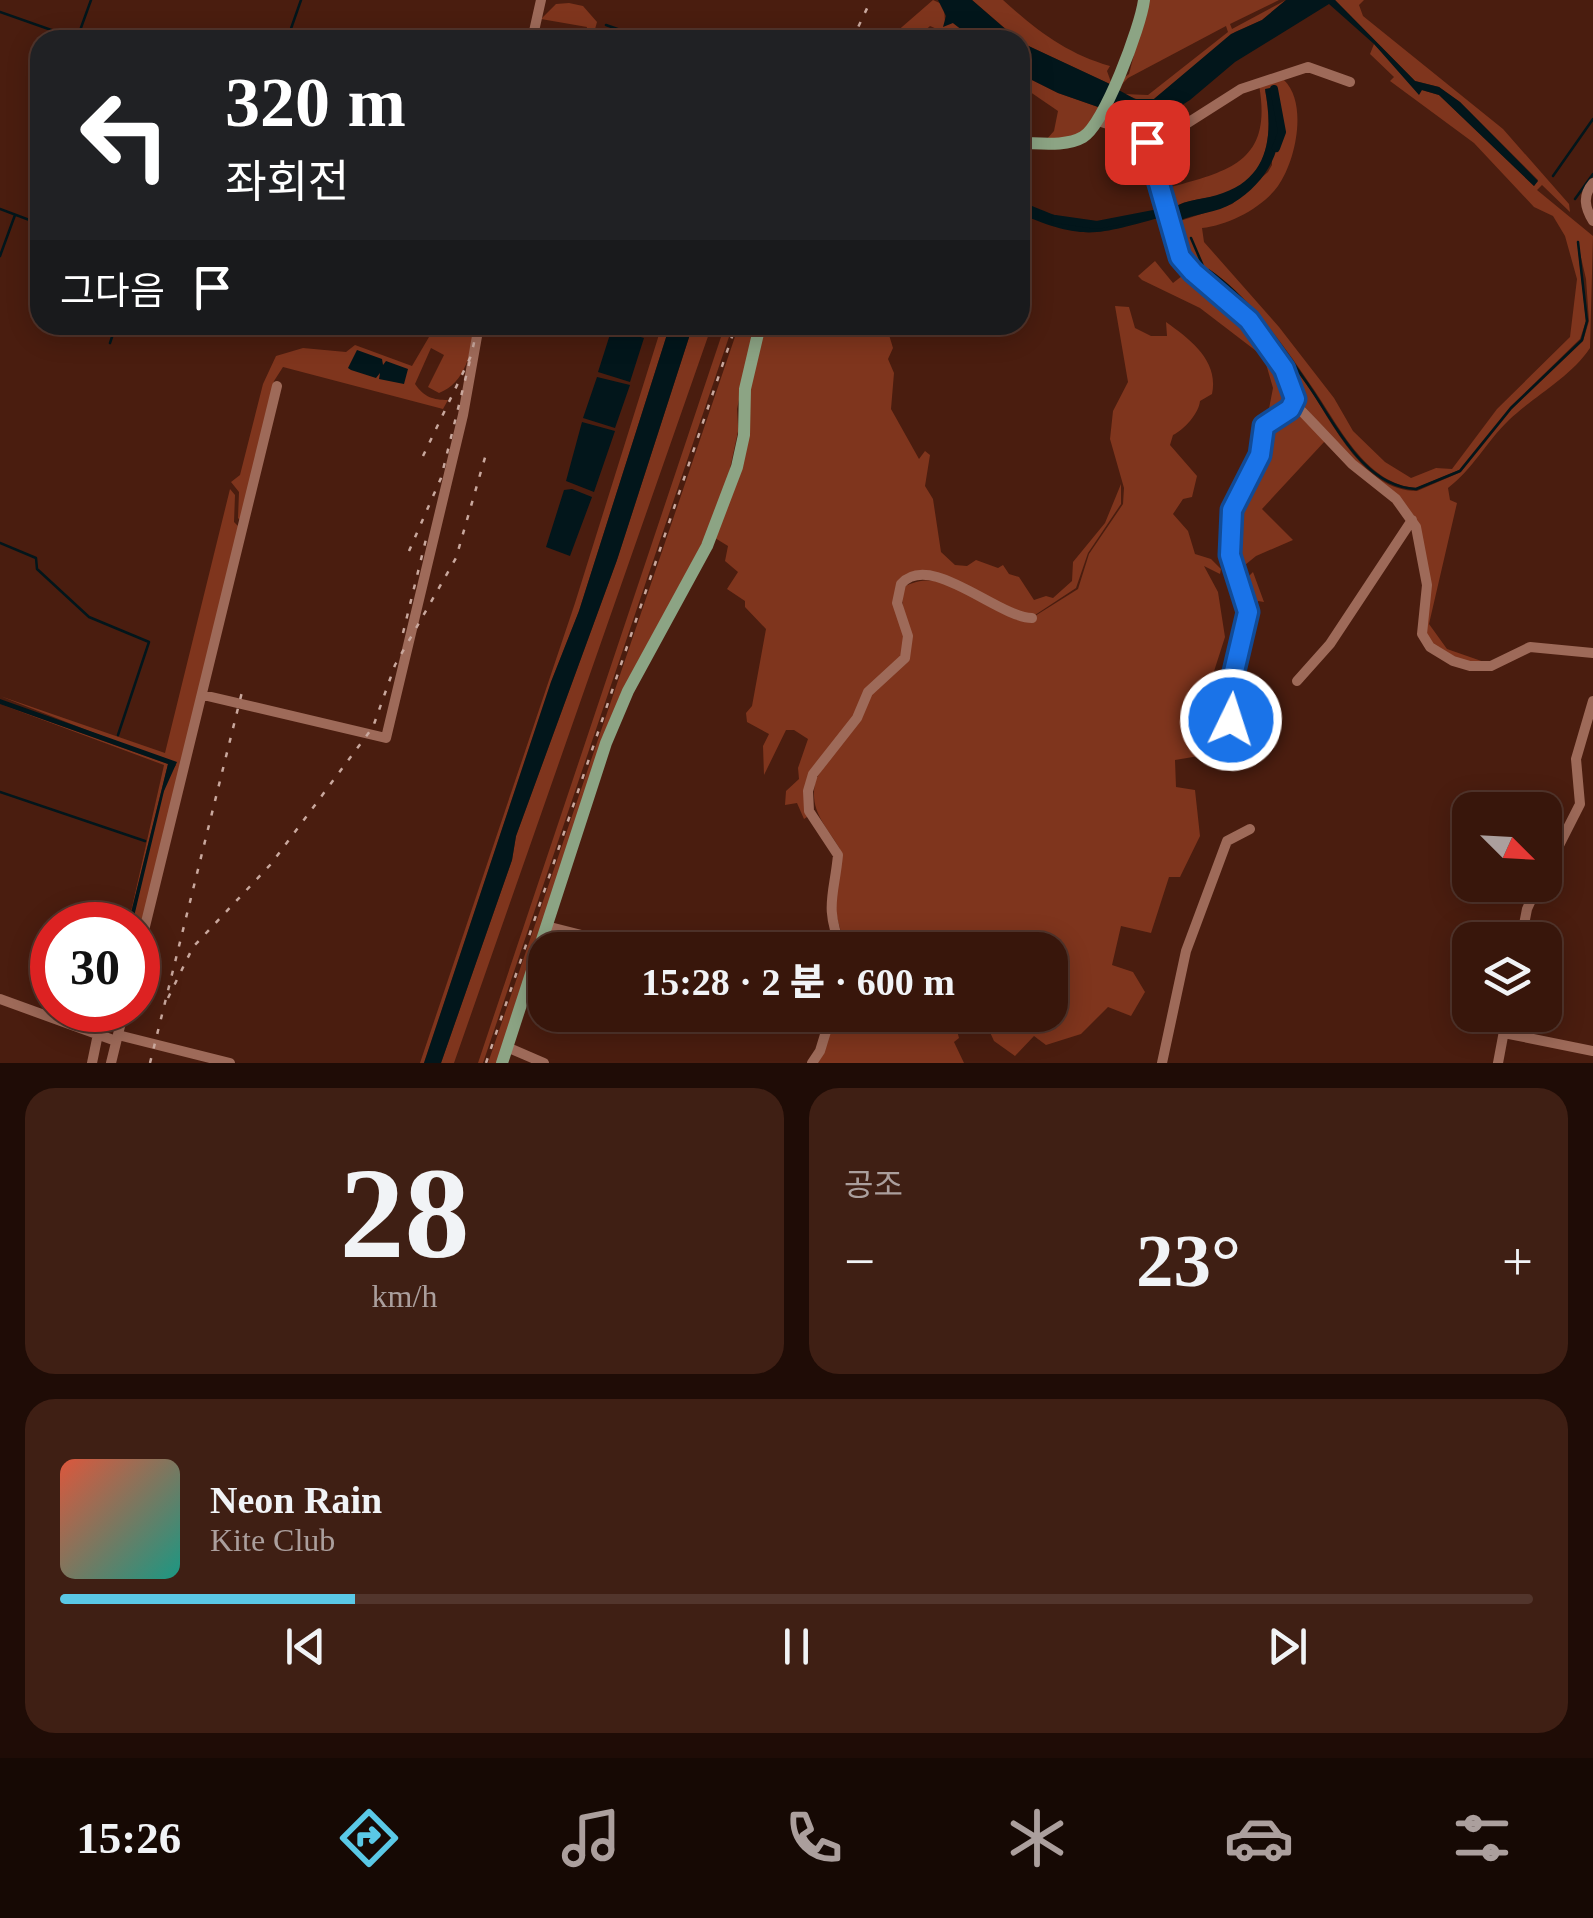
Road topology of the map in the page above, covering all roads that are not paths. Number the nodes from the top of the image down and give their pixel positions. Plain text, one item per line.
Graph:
1 (1144, 0) edge
2 (539, 1) edge
3 (534, 30) edge
4 (1350, 82) dead end
5 (1100, 115) junction
6 (1030, 142) edge
7 (1147, 142) junction
8 (1593, 183) edge
9 (1593, 222) edge
10 (478, 335) edge
11 (758, 335) edge
12 (277, 386) dead end
13 (1295, 404) junction
14 (1412, 520) junction
15 (1032, 618) dead end
16 (1593, 653) edge
17 (1297, 681) dead end
18 (203, 695) junction
19 (1593, 701) edge
20 (1236, 731) dead end
21 (1250, 829) dead end
22 (1562, 840) edge
23 (151, 902) edge
24 (546, 926) junction
25 (570, 932) edge
26 (837, 932) edge
27 (0, 1000) edge
28 (118, 1032) edge
29 (826, 1032) edge
30 (1504, 1033) joint
31 (98, 1034) junction
32 (117, 1038) junction
33 (507, 1047) junction
34 (1593, 1051) edge
35 (92, 1063) edge
36 (111, 1063) edge
37 (230, 1063) edge
38 (502, 1063) edge
39 (544, 1063) edge
40 (812, 1063) edge
41 (1162, 1063) edge
42 (1498, 1063) edge

1 - 5 main road
2 - 3 street
4 - 7 street
5 - 6 main road
5 - 7 street
7 - 13 street
8 - 9 street
10 - 18 street
11 - 24 main road
12 - 18 street
13 - 14 street
13 - 20 street
14 - 16 street
14 - 17 street
15 - 26 street
18 - 23 street
19 - 22 street
21 - 41 street
24 - 25 street
24 - 33 main road
27 - 31 street
28 - 32 street
29 - 40 street
30 - 34 street
30 - 42 street
31 - 32 street
31 - 35 street
32 - 36 street
32 - 37 street
33 - 38 main road
33 - 39 street

